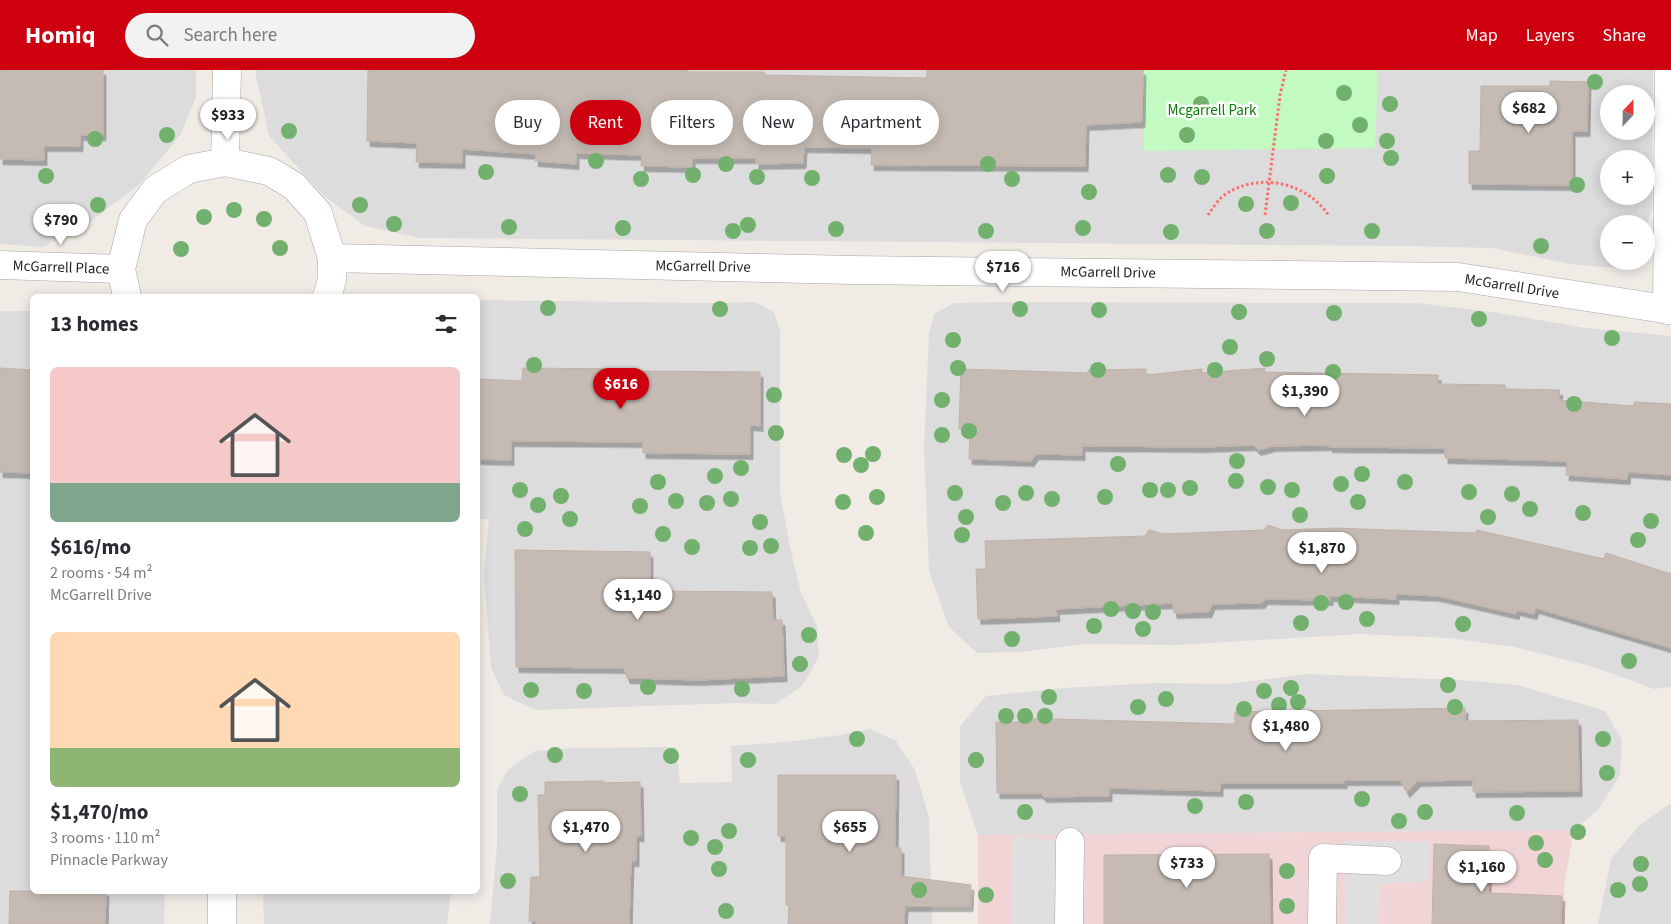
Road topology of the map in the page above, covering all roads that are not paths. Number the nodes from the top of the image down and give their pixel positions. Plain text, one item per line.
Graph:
1 (227, 70) edge
2 (1669, 70) edge
3 (225, 162) junction
4 (332, 258) junction
5 (0, 265) edge
6 (121, 269) junction
7 (127, 294) edge
8 (328, 294) edge
9 (1669, 310) edge
10 (1070, 842) dead end
11 (1387, 861) dead end
12 (222, 894) edge
13 (222, 924) edge
14 (1069, 924) edge
15 (1322, 924) edge

1 - 3 street
2 - 9 street
3 - 4 street
3 - 6 street
4 - 8 street
4 - 9 street, McGarrell Drive
5 - 6 street, McGarrell Place
6 - 7 street
10 - 14 street
11 - 15 street
12 - 13 street

